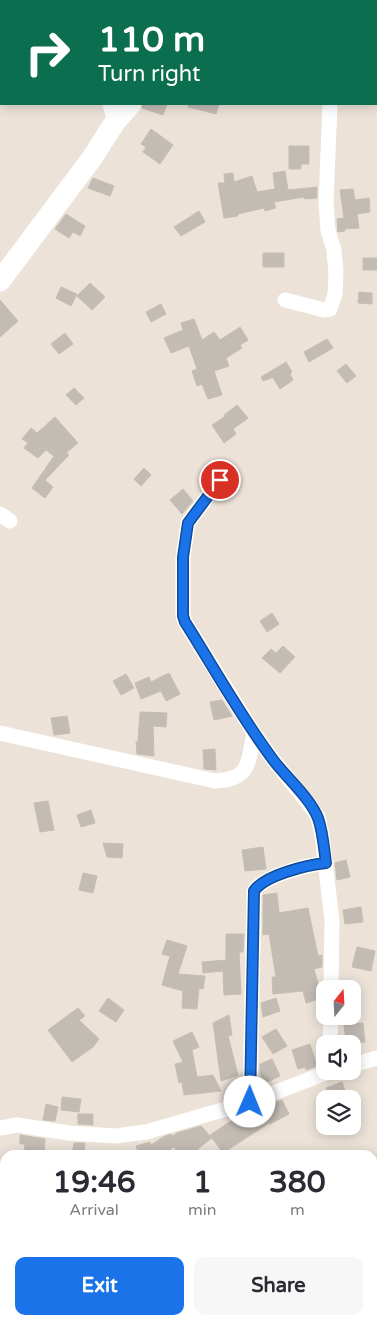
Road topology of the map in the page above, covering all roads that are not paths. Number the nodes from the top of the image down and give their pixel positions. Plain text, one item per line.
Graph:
1 (129, 105) edge
2 (330, 105) edge
3 (113, 113) edge
4 (0, 281) edge
5 (285, 300) dead end
6 (220, 480) dead end
7 (0, 733) edge
8 (254, 733) junction
9 (326, 863) junction
10 (331, 980) edge
11 (377, 1058) edge
12 (361, 1062) edge
13 (316, 1076) edge
14 (250, 1102) junction
15 (0, 1128) edge

1 - 3 street
2 - 5 street
3 - 4 street
6 - 8 street
7 - 8 street
8 - 9 street
9 - 10 street
9 - 14 street
11 - 12 street
13 - 14 street
14 - 15 street

